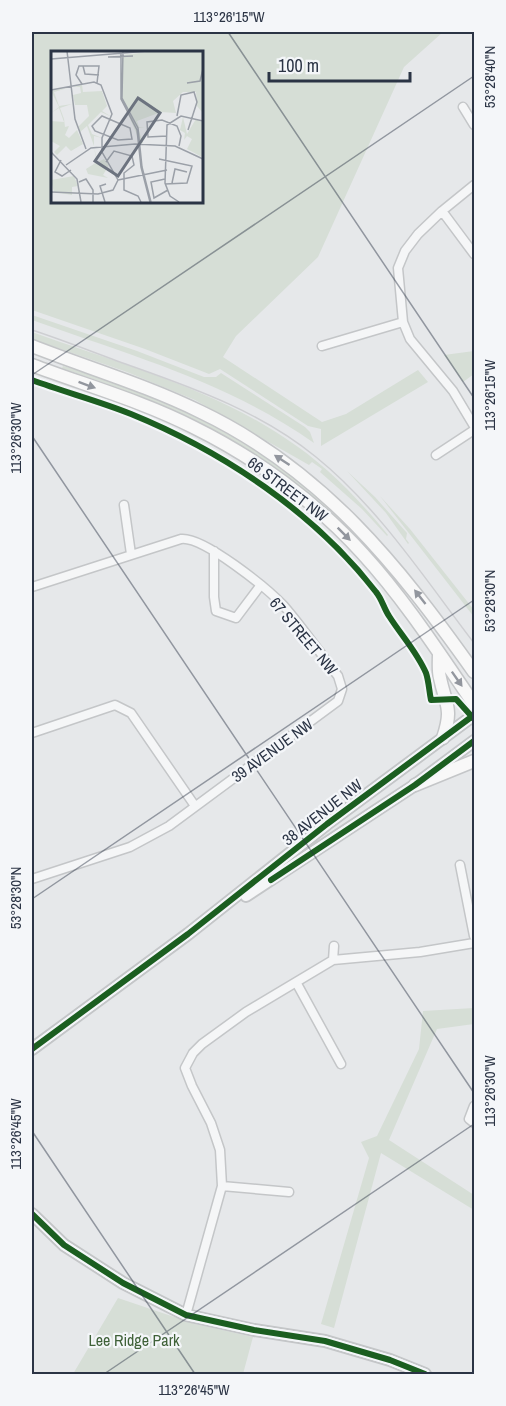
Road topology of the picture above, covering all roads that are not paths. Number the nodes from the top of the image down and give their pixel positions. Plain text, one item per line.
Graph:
1 (463, 107) dead end
2 (474, 125) edge
3 (474, 185) edge
4 (442, 211) junction
5 (474, 254) edge
6 (403, 322) junction
7 (32, 346) edge
8 (322, 346) dead end
9 (32, 365) edge
10 (474, 428) edge
11 (436, 455) dead end
12 (124, 505) dead end
13 (214, 550) junction
14 (132, 554) junction
15 (260, 586) junction
16 (32, 587) edge
17 (439, 653) junction
18 (474, 672) edge
19 (342, 689) joint
20 (474, 704) edge
21 (474, 715) edge
22 (32, 733) edge
23 (443, 738) junction
24 (474, 741) edge
25 (474, 761) edge
26 (415, 785) junction
27 (195, 806) junction
28 (460, 865) dead end
29 (32, 879) edge
30 (188, 934) junction
31 (474, 936) edge
32 (474, 943) edge
33 (334, 946) dead end
34 (333, 960) junction
35 (296, 982) junction
36 (32, 1049) edge
37 (341, 1064) dead end
38 (474, 1106) edge
39 (474, 1123) edge
40 (222, 1186) junction
41 (289, 1192) dead end
42 (32, 1214) edge
43 (186, 1315) junction
44 (425, 1374) edge

1 - 2 street
3 - 4 street
4 - 5 street
4 - 6 street
6 - 8 street
6 - 10 street
18 -> 7 main road, 66 STREET NW
9 -> 17 main road, 66 STREET NW
10 - 11 street
12 - 14 street
13 - 14 street, 67 STREET NW
13 - 15 street, 67 STREET NW
13 - 15 street, 67 STREET NW
14 - 16 street
15 - 19 street, 67 STREET NW
17 -> 20 main road, 66 STREET NW
17 - 23 main road
19 - 27 street, 39 AVENUE NW
21 - 23 street, 38 AVENUE NW
22 - 27 street
23 - 30 street, 38 AVENUE NW
24 - 26 street, 38 AVENUE NW
25 - 26 main road
26 - 30 street, 38 AVENUE NW
27 - 29 street, 39 AVENUE NW
28 - 31 street
30 - 36 street, 38 AVENUE NW
32 - 34 street
33 - 34 street
34 - 35 street
35 - 37 street
35 - 40 street
38 - 39 street
40 - 41 street
40 - 43 street
42 - 43 street
43 - 44 street

